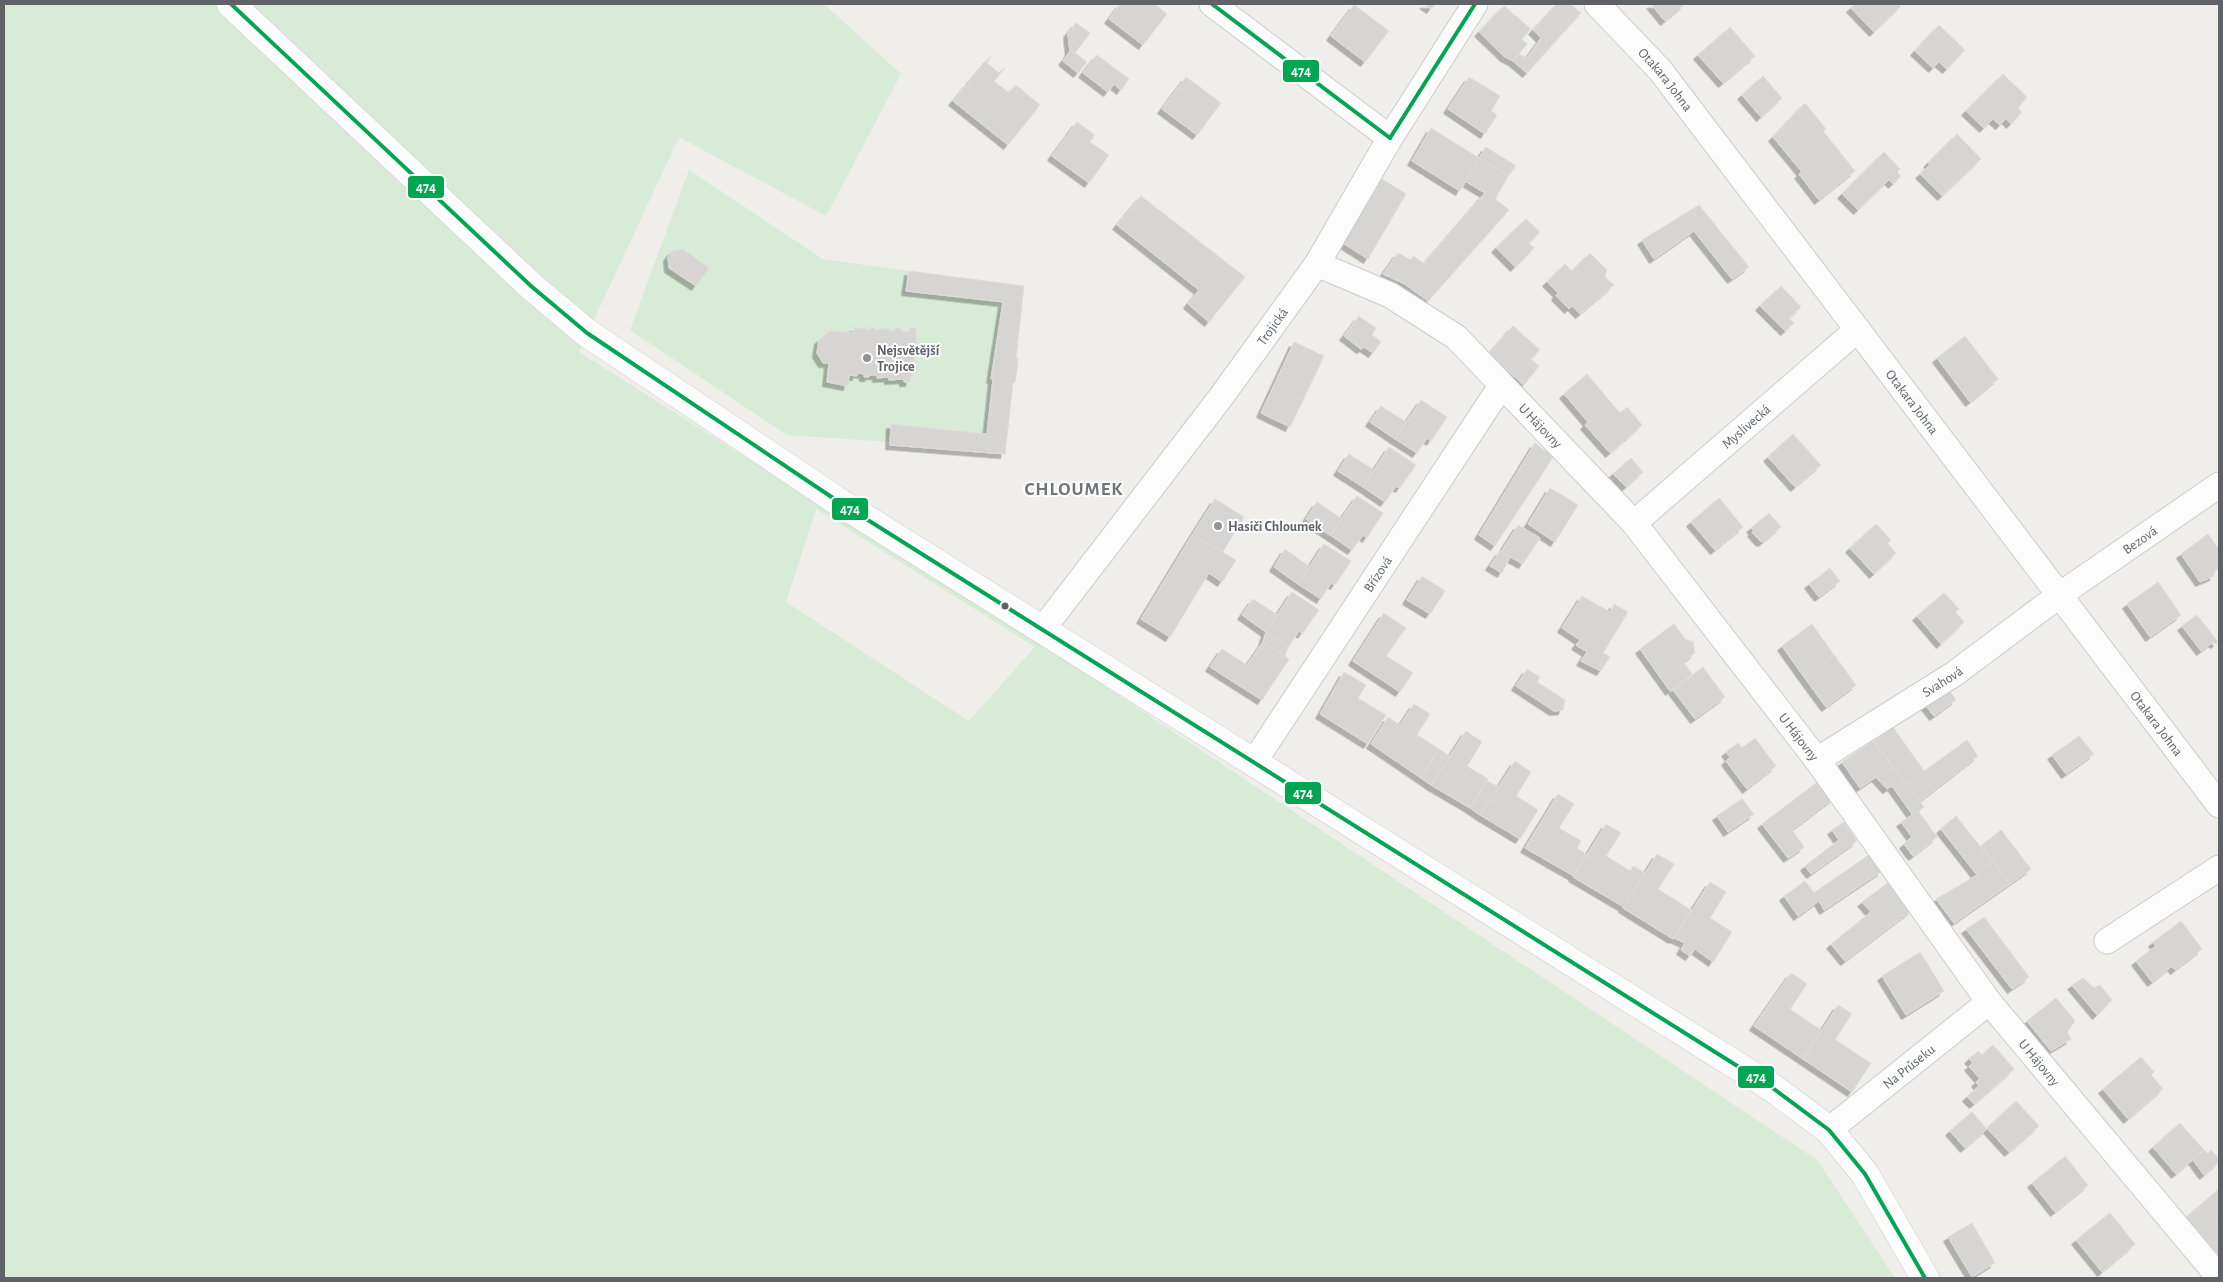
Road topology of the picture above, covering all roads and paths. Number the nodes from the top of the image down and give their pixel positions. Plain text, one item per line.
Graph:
1 (231, 4) edge
2 (1212, 4) edge
3 (1475, 4) edge
4 (1597, 4) edge
5 (1390, 138) junction
6 (1317, 264) junction
7 (1857, 330) junction
8 (1501, 386) junction
9 (2219, 485) edge
10 (1634, 523) junction
11 (2061, 594) junction
12 (1042, 630) junction
13 (1817, 760) junction
14 (1254, 762) junction
15 (2219, 804) edge
16 (2219, 868) edge
17 (2107, 941) dead end
18 (1989, 1002) junction
19 (1829, 1130) junction
20 (2219, 1277) edge
21 (1925, 1278) edge

1 - 12 street
2 - 5 street
3 - 5 street, Trojická
4 - 7 street, Otakara Johna
5 - 6 street, Trojická
6 - 8 street, U Hájovny
6 - 12 street, Trojická
7 - 10 street, Myslivecká
7 - 11 street, Otakara Johna
8 - 10 street, U Hájovny
8 - 14 street, Břízová
9 - 11 street, Bezová
10 - 13 street, U Hájovny
11 - 13 street, Svahová
11 - 15 street, Otakara Johna
12 - 14 street
13 - 18 street, U Hájovny
14 - 19 street
16 - 17 street
18 - 19 street, Na Průseku
18 - 20 street, U Hájovny
19 - 21 street

